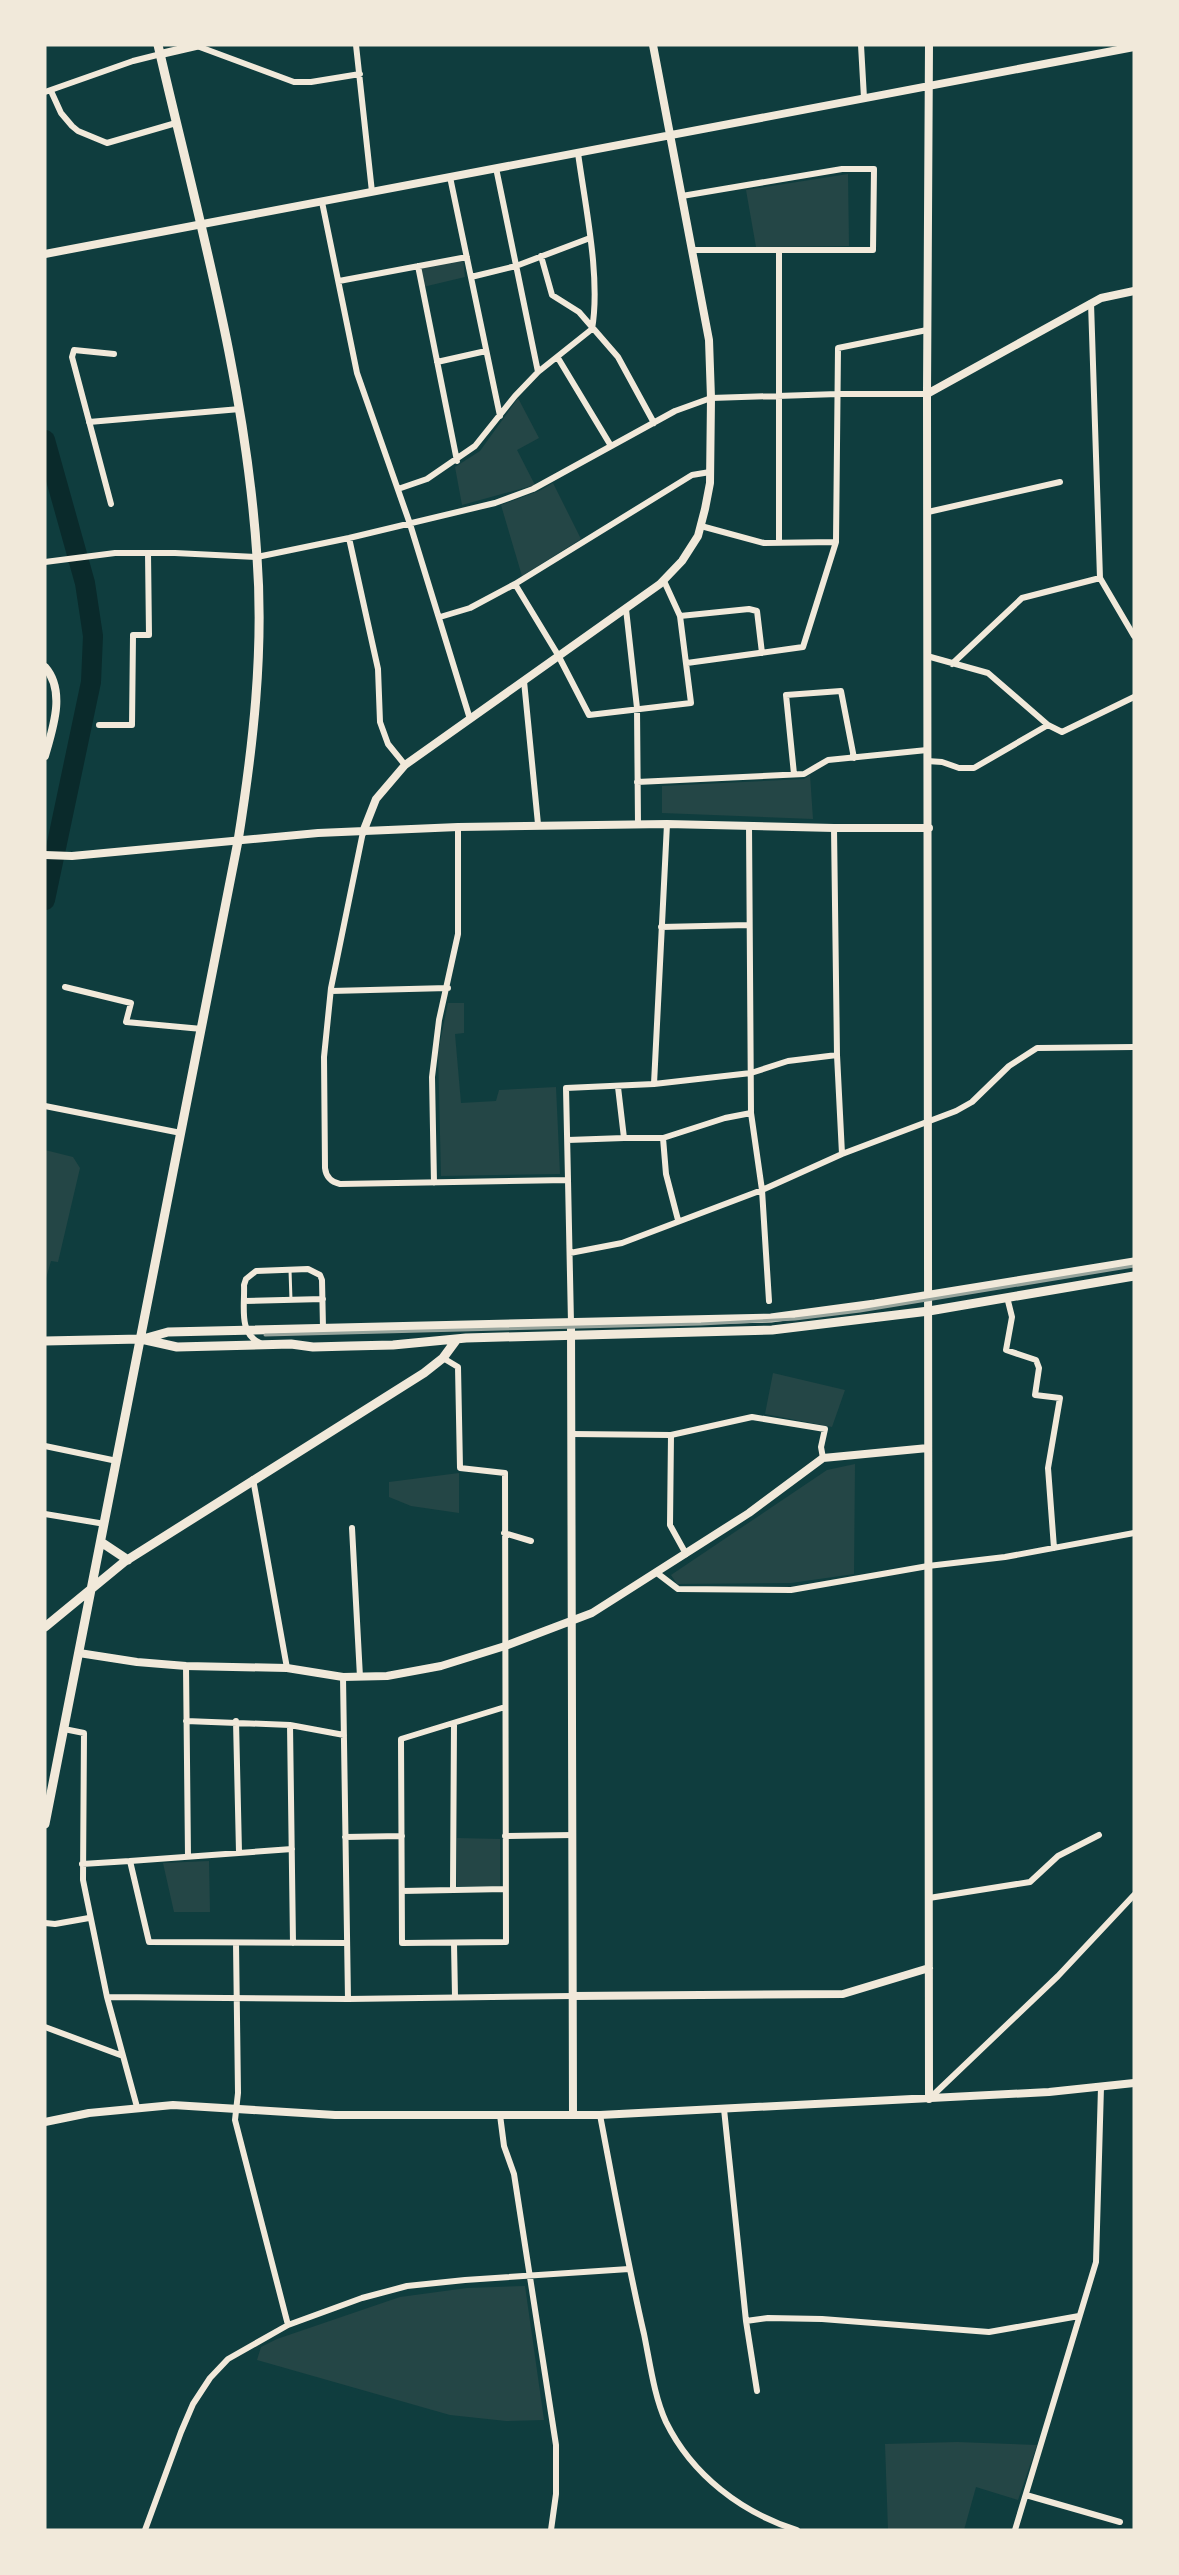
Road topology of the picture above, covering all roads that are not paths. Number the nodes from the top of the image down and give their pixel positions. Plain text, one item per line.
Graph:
1 (199, 45) edge
2 (356, 45) edge
3 (652, 45) edge
4 (861, 45) edge
5 (929, 45) edge
6 (1134, 47) edge
7 (160, 50) edge
8 (360, 74) junction
9 (929, 86) junction
10 (48, 91) edge
11 (864, 98) junction
12 (176, 123) junction
13 (669, 135) junction
14 (578, 153) junction
15 (496, 168) junction
16 (450, 177) junction
17 (372, 192) junction
18 (682, 196) junction
19 (322, 202) junction
20 (200, 224) junction
21 (590, 238) junction
22 (692, 250) junction
23 (779, 250) junction
24 (45, 254) edge
25 (541, 256) junction
26 (467, 257) junction
27 (418, 266) junction
28 (516, 266) junction
29 (471, 277) junction
30 (339, 281) junction
31 (1134, 291) edge
32 (1091, 303) junction
33 (592, 329) junction
34 (927, 330) junction
35 (486, 351) junction
36 (114, 354) dead end
37 (558, 358) junction
38 (436, 362) junction
39 (538, 372) junction
40 (838, 394) junction
41 (927, 394) junction
42 (779, 396) junction
43 (711, 398) junction
44 (240, 409) junction
45 (500, 416) junction
46 (89, 422) junction
47 (654, 423) junction
48 (611, 446) junction
49 (457, 461) junction
50 (710, 472) junction
51 (1060, 482) dead end
52 (398, 489) junction
53 (111, 504) dead end
54 (928, 512) junction
55 (410, 524) junction
56 (701, 526) junction
57 (349, 538) junction
58 (779, 542) junction
59 (836, 542) junction
60 (148, 553) junction
61 (257, 556) junction
62 (45, 562) edge
63 (1100, 578) junction
64 (664, 581) junction
65 (515, 584) junction
66 (626, 609) junction
67 (680, 616) junction
68 (440, 617) junction
69 (1134, 636) edge
70 (762, 653) junction
71 (558, 655) junction
72 (927, 656) junction
73 (687, 663) junction
74 (952, 664) junction
75 (45, 667) edge
76 (524, 681) junction
77 (1134, 696) edge
78 (638, 708) junction
79 (470, 719) junction
80 (99, 725) dead end
81 (1048, 725) junction
82 (927, 750) junction
83 (45, 756) edge
84 (854, 758) junction
85 (927, 761) junction
86 (405, 765) junction
87 (794, 774) junction
88 (637, 782) junction
89 (538, 824) junction
90 (638, 824) junction
91 (667, 824) junction
92 (749, 825) junction
93 (458, 827) junction
94 (834, 828) junction
95 (929, 828) junction
96 (363, 831) junction
97 (238, 841) junction
98 (45, 855) edge
99 (749, 925) junction
100 (661, 927) junction
101 (65, 987) dead end
102 (448, 988) junction
103 (331, 991) junction
104 (202, 1029) junction
105 (1134, 1047) edge
106 (837, 1055) junction
107 (752, 1073) junction
108 (654, 1084) junction
109 (618, 1087) junction
110 (45, 1106) edge
111 (752, 1113) junction
112 (928, 1121) junction
113 (181, 1133) junction
114 (624, 1138) junction
115 (663, 1138) junction
116 (568, 1140) junction
117 (842, 1155) junction
118 (568, 1180) junction
119 (434, 1183) junction
120 (762, 1190) junction
121 (678, 1220) junction
122 (570, 1253) junction
123 (1134, 1262) edge
124 (290, 1270) junction
125 (1134, 1276) edge
126 (929, 1296) junction
127 (1007, 1297) junction
128 (322, 1299) junction
129 (291, 1300) junction
130 (244, 1301) junction
131 (769, 1301) dead end
132 (929, 1311) junction
133 (571, 1323) junction
134 (457, 1325) junction
135 (323, 1328) junction
136 (245, 1330) junction
137 (572, 1336) junction
138 (141, 1339) junction
139 (457, 1339) junction
140 (45, 1341) edge
141 (266, 1345) junction
142 (443, 1359) junction
143 (572, 1434) junction
144 (671, 1436) junction
145 (45, 1446) edge
146 (928, 1448) junction
147 (823, 1458) junction
148 (117, 1461) junction
149 (253, 1479) junction
150 (45, 1514) edge
151 (105, 1524) junction
152 (352, 1528) dead end
153 (504, 1533) junction
154 (1134, 1533) edge
155 (531, 1541) dead end
156 (101, 1542) junction
157 (1054, 1548) junction
158 (686, 1554) junction
159 (128, 1560) junction
160 (928, 1566) junction
161 (657, 1574) junction
162 (93, 1586) junction
163 (572, 1621) junction
164 (45, 1627) edge
165 (505, 1646) junction
166 (79, 1653) junction
167 (186, 1666) junction
168 (287, 1668) junction
169 (343, 1677) junction
170 (360, 1677) junction
171 (505, 1707) junction
172 (186, 1720) junction
173 (237, 1721) junction
174 (454, 1723) junction
175 (290, 1725) junction
176 (64, 1729) junction
177 (344, 1735) junction
178 (45, 1824) edge
179 (573, 1835) junction
180 (1099, 1835) dead end
181 (402, 1836) junction
182 (505, 1836) junction
183 (345, 1837) junction
184 (292, 1849) junction
185 (239, 1852) junction
186 (188, 1856) junction
187 (130, 1861) junction
188 (82, 1864) junction
189 (505, 1889) junction
190 (453, 1890) junction
191 (402, 1891) junction
192 (1134, 1895) edge
193 (929, 1898) junction
194 (89, 1918) junction
195 (45, 1923) edge
196 (236, 1942) junction
197 (293, 1943) junction
198 (347, 1943) junction
199 (454, 1943) junction
200 (929, 1968) junction
201 (455, 1996) junction
202 (573, 1996) junction
203 (107, 1997) junction
204 (237, 1999) junction
205 (348, 1999) junction
206 (45, 2027) edge
207 (123, 2056) junction
208 (1134, 2083) edge
209 (1101, 2087) junction
210 (929, 2099) junction
211 (137, 2107) junction
212 (236, 2109) junction
213 (724, 2109) junction
214 (500, 2115) junction
215 (573, 2115) junction
216 (600, 2115) junction
217 (45, 2122) edge
218 (629, 2269) junction
219 (530, 2275) junction
220 (1079, 2316) junction
221 (746, 2321) junction
222 (288, 2325) junction
223 (756, 2391) dead end
224 (1026, 2495) junction
225 (1120, 2523) dead end
226 (145, 2530) edge
227 (550, 2530) edge
228 (797, 2530) edge
229 (1015, 2530) edge

1 - 7 street
1 - 8 street
2 - 8 street
3 - 13 street
4 - 11 street
5 - 9 street
6 - 9 street
7 - 10 street
7 - 12 main road
8 - 17 street
9 - 11 street
9 - 34 street
10 - 12 street
11 - 13 street
12 - 20 main road
13 - 14 street
13 - 18 street
14 - 15 street
14 - 21 street
15 - 16 street
15 - 28 street
16 - 17 street
16 - 26 street
17 - 19 street
18 - 22 street
18 - 23 street
19 - 20 street
19 - 30 street
20 - 24 street
20 - 44 main road
21 - 25 street
21 - 33 street
22 - 23 street
22 - 43 street
23 - 42 street
25 - 28 street
25 - 33 street
26 - 27 street
26 - 29 street
27 - 30 street
27 - 38 street
28 - 29 street
28 - 39 street
29 - 35 street
30 - 52 street
31 - 32 street
32 - 41 street
32 - 63 street
33 - 37 street
33 - 47 street
34 - 40 street
34 - 41 street
35 - 38 street
35 - 45 street
36 - 46 street
37 - 39 street
37 - 48 street
38 - 49 street
39 - 45 street
40 - 41 street
40 - 42 street
40 - 59 street
41 - 54 street
42 - 43 street
42 - 58 street
43 - 47 street
43 - 50 street
44 - 46 street
44 - 61 main road
45 - 49 street
46 - 53 street
47 - 48 street
48 - 55 street
49 - 52 street
50 - 56 street
50 - 65 street
51 - 54 street
52 - 55 street
54 - 72 street
55 - 57 street
55 - 68 street
56 - 58 street
56 - 64 street
57 - 61 street
57 - 86 street
58 - 59 street
59 - 70 street
60 - 61 street
60 - 62 street
60 - 80 street
61 - 97 main road
63 - 69 street
63 - 74 street
64 - 66 street
64 - 67 street
65 - 68 street
65 - 71 street
66 - 71 street
66 - 78 street
67 - 70 street
67 - 73 street
68 - 79 street
70 - 73 street
71 - 76 street
71 - 78 street
72 - 74 street
72 - 82 street
73 - 78 street
74 - 81 street
75 - 83 street
76 - 79 street
76 - 89 street
77 - 81 street
78 - 88 street
79 - 86 street
81 - 85 street
82 - 84 street
82 - 85 street
84 - 87 street
84 - 87 street
85 - 95 street
86 - 96 street
87 - 88 street
88 - 90 street
89 - 90 street
89 - 93 street
90 - 91 street
91 - 92 street
91 - 100 street
92 - 94 street
92 - 99 street
93 - 96 street
93 - 102 street
94 - 95 street
94 - 106 street
95 - 112 street
96 - 97 street
96 - 103 street
97 - 98 street
97 - 104 main road
99 - 100 street
99 - 107 street
100 - 108 street
101 - 104 street
102 - 103 street
102 - 119 street
103 - 119 street
104 - 113 main road
105 - 112 street
106 - 107 street
106 - 117 street
107 - 108 street
107 - 111 street
108 - 109 street
109 - 114 street
109 - 116 street
110 - 113 street
111 - 115 street
111 - 120 street
112 - 117 street
112 - 126 street
113 - 138 main road
114 - 115 street
114 - 116 street
115 - 121 street
116 - 118 street
117 - 120 street
118 - 119 street
118 - 122 street
120 - 121 street
120 - 131 street
121 - 122 street
122 - 133 street
123 - 126 main road
124 - 128 street
124 - 129 lane
124 - 130 street
125 - 127 main road
126 - 132 street
126 - 133 main road
127 - 132 main road
127 - 157 street
128 - 129 street
128 - 135 street
129 - 130 street
130 - 136 street
132 - 137 main road
132 - 146 street
133 - 134 main road
133 - 137 street
134 - 135 main road
134 - 139 main road
135 - 136 main road
136 - 138 main road
136 - 141 street
137 - 139 main road
137 - 143 street
138 - 140 main road
138 - 141 main road
138 - 148 main road
139 - 141 main road
139 - 142 main road
142 - 149 main road
142 - 153 street
143 - 144 street
143 - 163 street
144 - 147 street
144 - 158 street
145 - 148 street
146 - 147 street
146 - 160 street
147 - 158 street
148 - 151 main road
149 - 159 main road
149 - 168 street
150 - 151 street
151 - 156 main road
152 - 170 street
153 - 155 street
153 - 165 street
154 - 157 street
156 - 159 main road
156 - 162 main road
157 - 160 street
158 - 161 street
159 - 162 main road
160 - 161 street
160 - 193 street
161 - 163 street
162 - 164 main road
162 - 166 main road
163 - 165 street
163 - 179 street
165 - 170 street
165 - 171 street
166 - 167 street
166 - 176 main road
167 - 168 street
167 - 172 street
168 - 169 street
169 - 170 street
169 - 177 street
171 - 174 street
171 - 182 street
172 - 173 street
172 - 186 street
173 - 175 street
173 - 185 street
174 - 181 street
174 - 190 street
175 - 177 street
175 - 184 street
176 - 178 main road
176 - 188 street
177 - 183 street
179 - 182 street
179 - 202 street
180 - 193 street
181 - 183 street
181 - 191 street
182 - 189 street
183 - 198 street
184 - 185 street
184 - 197 street
185 - 186 street
186 - 187 street
187 - 188 street
187 - 196 street
188 - 194 street
189 - 190 street
189 - 199 street
190 - 191 street
191 - 199 street
192 - 210 street
193 - 200 street
194 - 195 street
194 - 203 street
196 - 197 street
196 - 204 street
197 - 198 street
198 - 205 street
199 - 201 street
200 - 202 street
200 - 210 street
201 - 202 street
201 - 205 street
202 - 215 street
203 - 204 street
203 - 207 street
204 - 205 street
204 - 212 street
206 - 207 street
207 - 211 street
208 - 209 street
209 - 210 street
209 - 220 street
210 - 213 street
211 - 212 street
211 - 217 street
212 - 214 street
212 - 222 street
213 - 216 street
213 - 221 street
214 - 215 street
214 - 219 street
215 - 216 street
216 - 218 street
218 - 219 street
218 - 228 street
219 - 222 street
219 - 227 street
220 - 221 street
220 - 224 street
221 - 223 street
222 - 226 street
224 - 225 street
224 - 229 street

